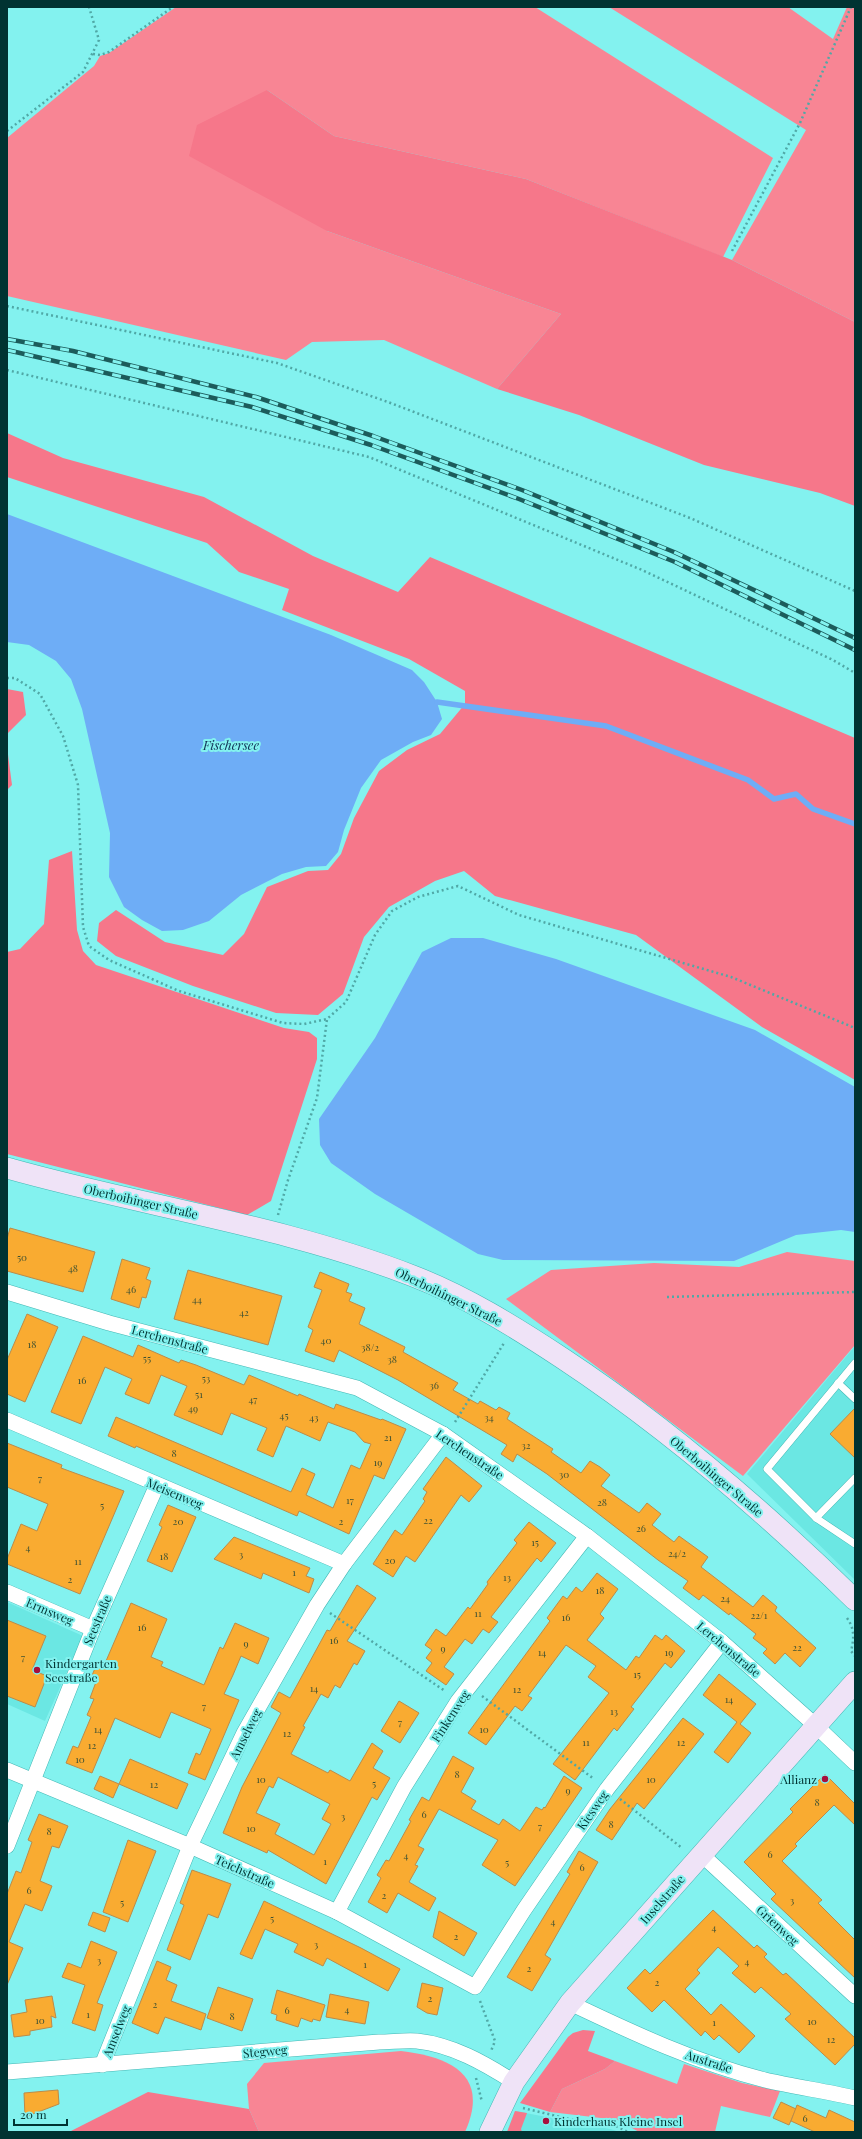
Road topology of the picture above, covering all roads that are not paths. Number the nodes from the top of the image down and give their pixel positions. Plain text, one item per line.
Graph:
1 (7, 1168) edge
2 (7, 1292) edge
3 (855, 1363) edge
4 (838, 1383) junction
5 (855, 1399) edge
6 (7, 1420) edge
7 (444, 1435) junction
8 (855, 1478) edge
9 (157, 1485) junction
10 (816, 1518) junction
11 (587, 1536) junction
12 (855, 1544) edge
13 (344, 1564) junction
14 (7, 1592) edge
15 (849, 1607) edge
16 (93, 1629) junction
17 (722, 1642) junction
18 (855, 1682) edge
19 (816, 1726) junction
20 (855, 1763) edge
21 (7, 1770) edge
22 (34, 1781) junction
23 (7, 1846) edge
24 (190, 1846) junction
25 (699, 1856) junction
26 (337, 1912) junction
27 (475, 1988) joint
28 (855, 1996) edge
29 (570, 2003) junction
30 (102, 2065) junction
31 (7, 2072) edge
32 (514, 2082) junction
33 (855, 2098) edge
34 (490, 2132) edge

1 - 15 main road, Oberboihinger Straße
2 - 7 street, Lerchenstraße
3 - 4 lane
4 - 5 lane
4 - 10 lane
6 - 9 street, Meisenweg
7 - 11 street, Lerchenstraße
7 - 13 street, Amselweg
8 - 10 lane
9 - 13 street, Meisenweg
9 - 16 street, Seestraße
10 - 12 lane
11 - 17 street, Lerchenstraße
11 - 26 street, Finkenweg
13 - 24 street, Amselweg
14 - 16 street, Ermsweg
16 - 22 street, Seestraße
17 - 19 street, Lerchenstraße
17 - 27 street, Kiesweg
18 - 19 main road, Inselstraße
19 - 20 street, Lerchenstraße
19 - 25 main road, Inselstraße
21 - 22 street, Teichstraße
22 - 23 street, Seestraße
22 - 24 street, Teichstraße
24 - 26 street, Teichstraße
24 - 30 street, Amselweg
25 - 28 street, Grienweg
25 - 29 main road, Inselstraße
26 - 27 street, Teichstraße
29 - 32 main road, Inselstraße
29 - 33 street, Austraße
30 - 31 street, Stegweg
30 - 32 street, Stegweg
32 - 34 main road, Inselstraße

